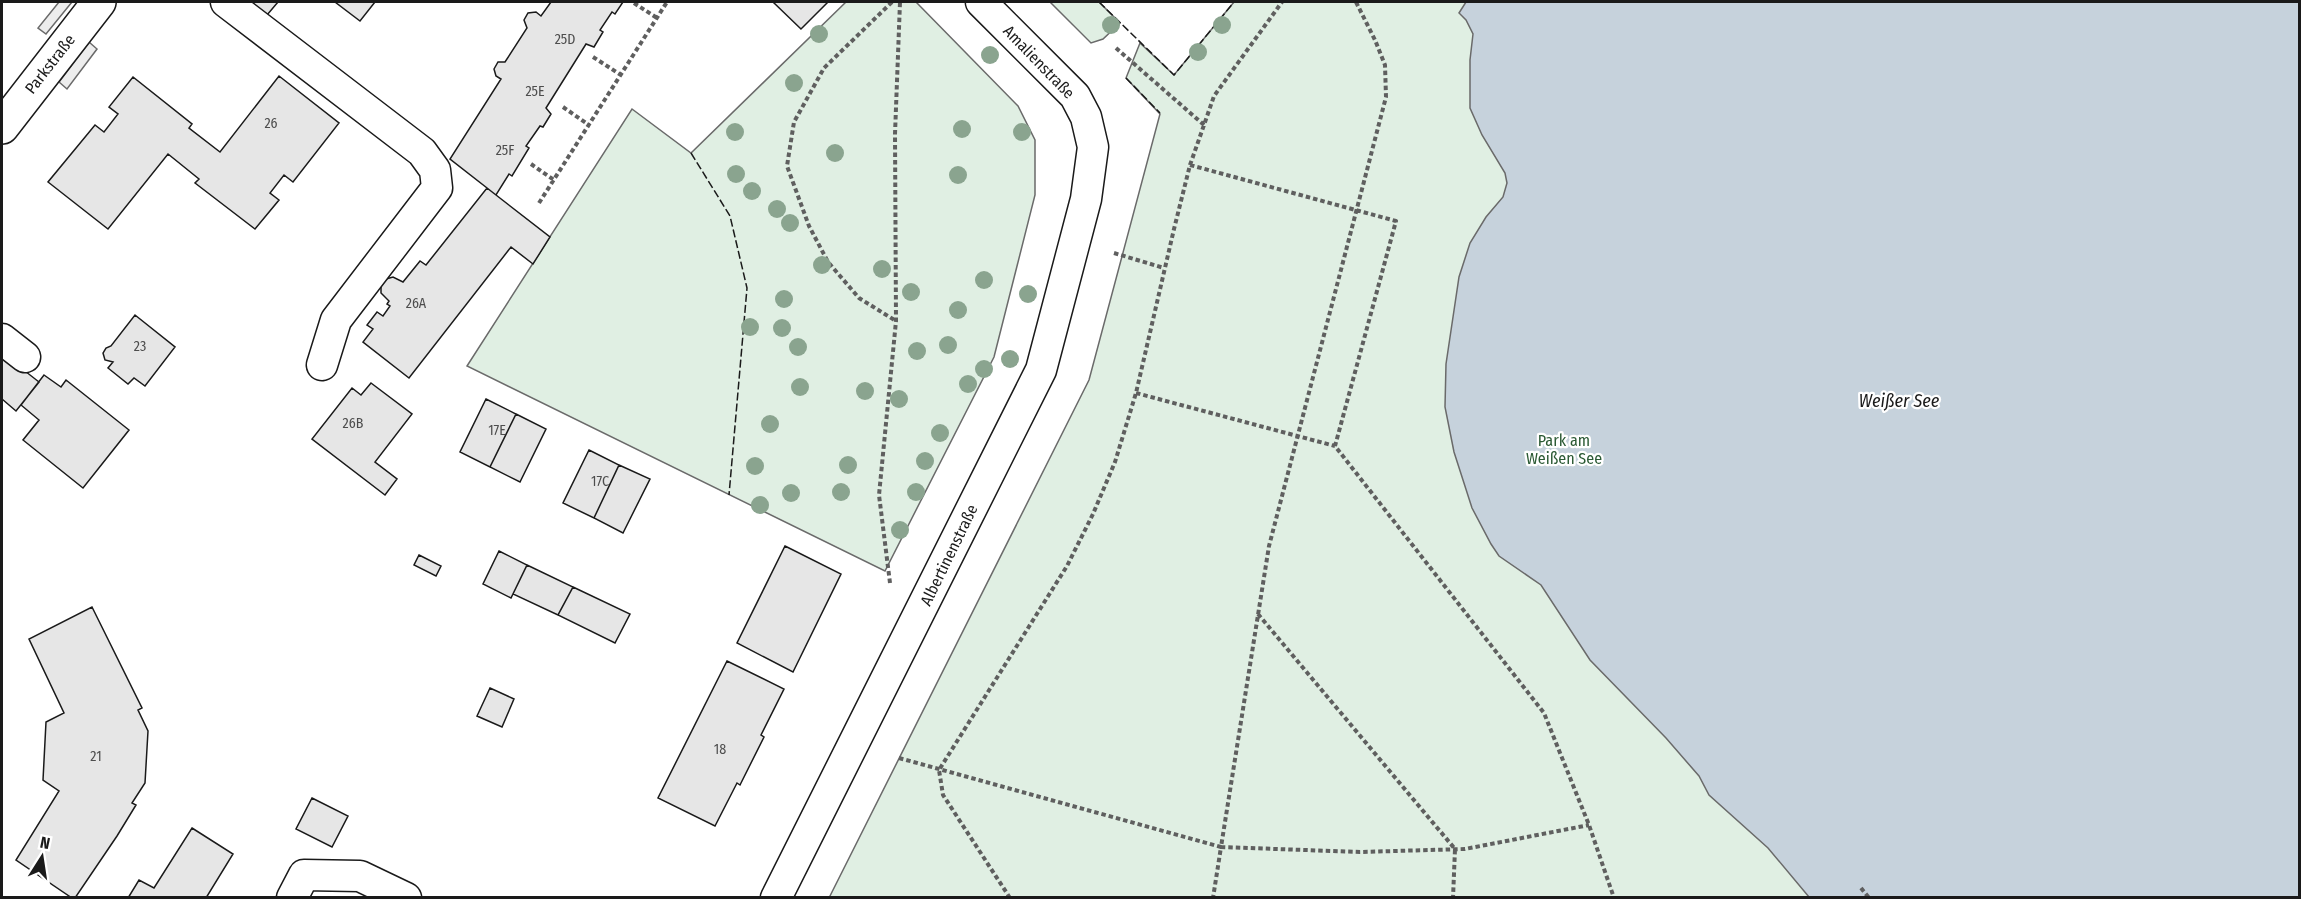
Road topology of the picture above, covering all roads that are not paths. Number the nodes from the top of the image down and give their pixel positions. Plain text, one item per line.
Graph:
1 (99, 2) edge
2 (226, 2) edge
3 (981, 2) edge
4 (2, 126) edge
5 (1086, 199) joint
6 (2, 339) edge
7 (25, 357) dead end
8 (322, 365) dead end
9 (292, 897) edge
10 (406, 897) edge
11 (776, 897) edge

1 - 4 street, Parkstraße
2 - 8 street
3 - 5 street, Amalienstraße
5 - 11 street, Albertinenstraße
6 - 7 street
9 - 10 street

